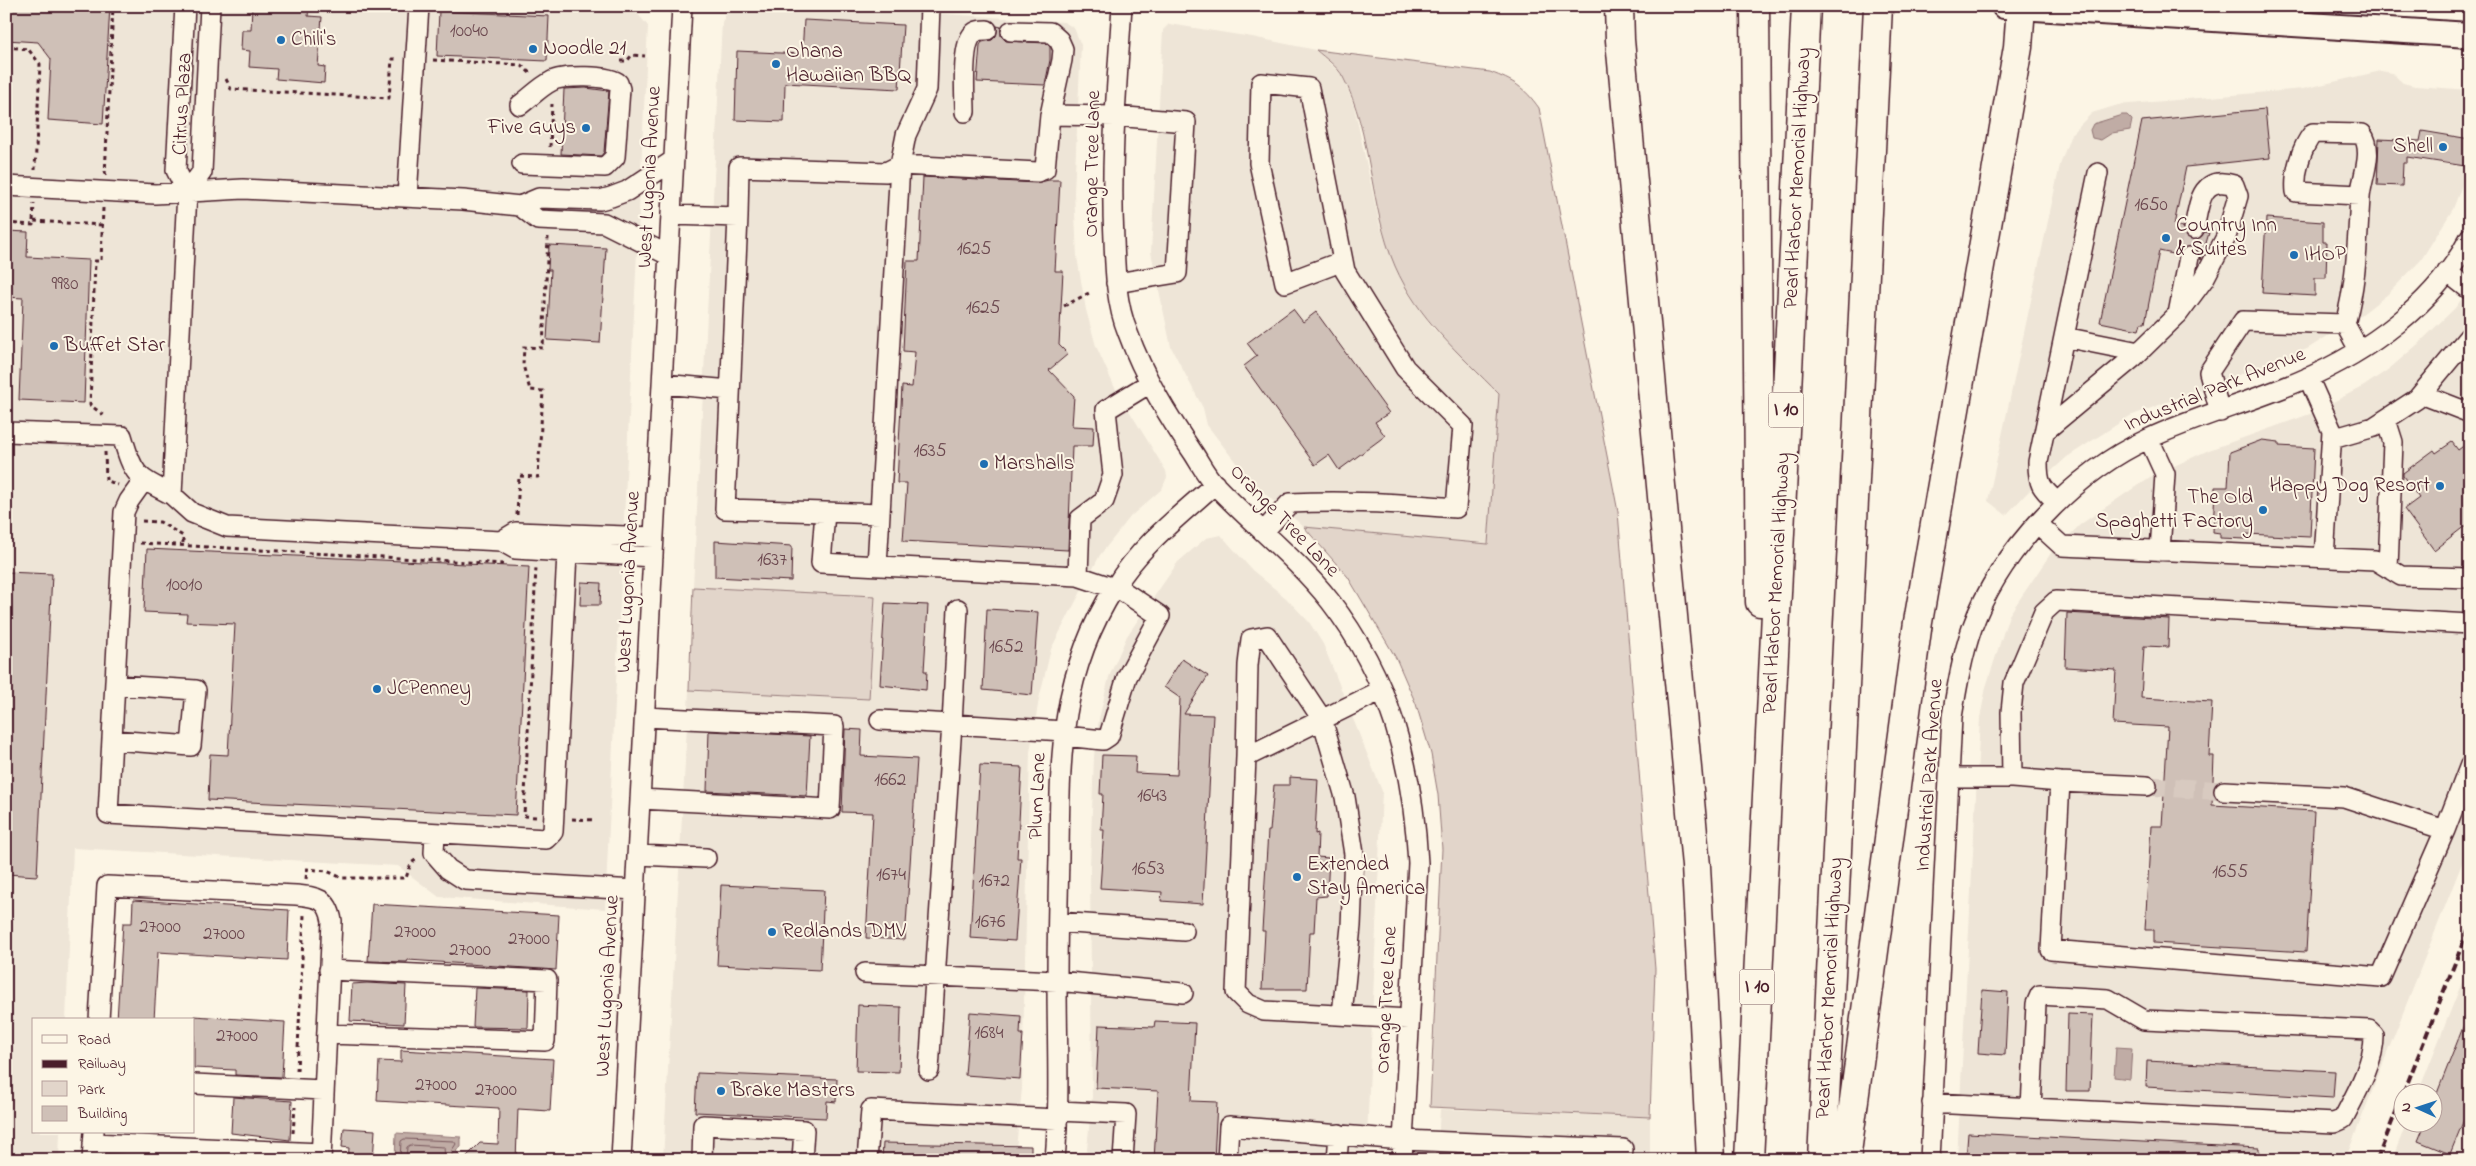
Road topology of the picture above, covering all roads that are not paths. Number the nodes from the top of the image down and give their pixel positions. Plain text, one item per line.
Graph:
1 (185, 6) edge
2 (210, 6) edge
3 (419, 6) edge
4 (682, 6) edge
5 (930, 6) edge
6 (1122, 6) edge
7 (1619, 6) edge
8 (1755, 6) edge
9 (1806, 6) edge
10 (1878, 6) edge
11 (2015, 7) edge
12 (987, 30) dead end
13 (1011, 31) dead end
14 (2470, 35) edge
15 (520, 105) dead end
16 (965, 112) dead end
17 (1050, 115) junction
18 (1115, 116) junction
19 (674, 160) junction
20 (522, 164) dead end
21 (900, 165) junction
22 (2098, 173) dead end
23 (6, 186) edge
24 (187, 192) junction
25 (2360, 195) junction
26 (406, 197) junction
27 (520, 206) junction
28 (671, 215) junction
29 (738, 217) junction
30 (2194, 229) tunnel mouth
31 (2470, 237) edge
32 (668, 255) junction
33 (2189, 257) tunnel mouth
34 (1343, 260) junction
35 (2447, 272) junction
36 (1116, 283) junction
37 (2470, 290) edge
38 (2178, 314) junction
39 (2345, 324) junction
40 (2470, 335) edge
41 (2064, 337) junction
42 (2359, 350) junction
43 (2139, 352) junction
44 (2308, 377) junction
45 (1150, 383) junction
46 (662, 384) junction
47 (730, 390) junction
48 (2421, 394) junction
49 (2220, 412) junction
50 (2470, 413) edge
51 (2386, 420) junction
52 (2045, 431) junction
53 (6, 432) edge
54 (2332, 438) junction
55 (2149, 439) junction
56 (144, 480) junction
57 (1214, 484) junction
58 (172, 495) junction
59 (2057, 502) junction
60 (825, 512) junction
61 (880, 514) junction
62 (2038, 524) junction
63 (1264, 531) junction
64 (654, 537) junction
65 (501, 541) junction
66 (2160, 550) junction
67 (567, 553) junction
68 (653, 557) junction
69 (2324, 558) junction
70 (877, 566) junction
71 (2388, 568) junction
72 (1078, 576) junction
73 (2470, 578) edge
74 (1115, 587) junction
75 (958, 609) dead end
76 (2470, 624) edge
77 (116, 686) junction
78 (1382, 690) junction
79 (644, 717) junction
80 (1322, 719) junction
81 (880, 720) dead end
82 (952, 724) junction
83 (1064, 733) junction
84 (113, 740) junction
85 (1246, 757) junction
86 (2470, 765) edge
87 (1950, 778) junction
88 (2012, 778) junction
89 (2060, 782) junction
90 (2147, 786) tunnel mouth
91 (2224, 791) tunnel mouth
92 (640, 799) junction
93 (1765, 814) junction
94 (2445, 830) junction
95 (435, 833) junction
96 (637, 855) junction
97 (706, 858) dead end
98 (635, 890) junction
99 (1058, 922) junction
100 (1184, 931) dead end
101 (330, 970) junction
102 (865, 973) dead end
103 (935, 978) junction
104 (1057, 982) junction
105 (1183, 993) dead end
106 (1342, 1015) junction
107 (100, 1018) edge
108 (1409, 1019) junction
109 (327, 1034) junction
110 (929, 1070) dead end
111 (195, 1084) edge
112 (323, 1090) junction
113 (1932, 1102) junction
114 (2032, 1108) junction
115 (1058, 1115) junction
116 (1339, 1134) junction
117 (1402, 1140) junction
118 (93, 1145) edge
119 (1466, 1151) edge
120 (321, 1156) edge
121 (621, 1160) edge
122 (702, 1160) edge
123 (802, 1160) edge
124 (867, 1160) edge
125 (1055, 1160) edge
126 (1123, 1160) edge
127 (1227, 1160) edge
128 (1337, 1160) edge
129 (1402, 1160) edge
130 (1622, 1160) edge
131 (1711, 1160) edge
132 (1749, 1160) edge
133 (1822, 1160) edge
134 (1846, 1160) edge
135 (1930, 1160) edge

1 - 24 street, Citrus Plaza
2 - 24 street, Citrus Plaza
3 - 26 street
4 - 19 street, West Lugonia Avenue
5 - 21 street
6 - 18 street, Orange Tree Lane
7 - 131 highway
8 - 93 highway
9 - 93 highway, Pearl Harbor Memorial Highway / I 10
10 - 133 highway, Pearl Harbor Memorial Highway
11 - 14 main road
11 - 134 highway
12 - 16 street
13 - 17 street
15 - 20 street
17 - 18 street
17 - 21 street
18 - 36 street, Orange Tree Lane
18 - 36 street
19 - 27 street
19 - 28 street, West Lugonia Avenue
21 - 29 street
21 - 61 street
22 - 41 street
23 - 24 street
24 - 26 street
24 - 58 street
25 - 25 street
25 - 39 street
26 - 27 street
27 - 32 street
28 - 29 street
28 - 32 street, West Lugonia Avenue
29 - 47 street
30 - 38 street
31 - 35 street, Industrial Park Avenue
32 - 46 street, West Lugonia Avenue
33 - 38 street
34 - 34 street
34 - 63 street
35 - 37 street
35 - 42 street, Industrial Park Avenue
36 - 45 street, Orange Tree Lane
38 - 43 street
39 - 42 street
39 - 49 street
40 - 48 street
41 - 43 street
41 - 52 street
42 - 44 street, Industrial Park Avenue
43 - 52 street
44 - 49 street, Industrial Park Avenue
44 - 54 street
45 - 57 street, Orange Tree Lane
45 - 72 street
46 - 47 street
46 - 64 street, West Lugonia Avenue
47 - 60 street
48 - 50 street
48 - 51 street
49 - 55 street, Industrial Park Avenue
51 - 54 street
51 - 71 street
52 - 59 street
53 - 56 street
54 - 69 street
55 - 59 street, Industrial Park Avenue
55 - 66 street
56 - 58 street
56 - 77 street
57 - 63 street, Orange Tree Lane
57 - 74 street, Plum Lane
58 - 65 street
59 - 62 street, Industrial Park Avenue
60 - 61 street
60 - 70 street
61 - 70 street
62 - 66 street
62 - 87 street, Industrial Park Avenue
63 - 78 street, Orange Tree Lane
64 - 65 street
64 - 68 street, West Lugonia Avenue
65 - 67 street
66 - 69 street
67 - 68 street
67 - 95 street
68 - 79 street, West Lugonia Avenue
69 - 71 street
70 - 72 street
71 - 73 street
72 - 74 street
74 - 83 street, Plum Lane
74 - 83 street
75 - 82 street
76 - 88 street
77 - 84 street
77 - 84 street
78 - 80 street
78 - 108 street, Orange Tree Lane
79 - 92 street, West Lugonia Avenue
79 - 92 street
80 - 85 street
80 - 85 street
80 - 106 street
81 - 82 street
82 - 83 street
82 - 103 street
83 - 99 street, Plum Lane
84 - 95 street
85 - 106 street
86 - 94 street
87 - 88 street
87 - 113 street, Industrial Park Avenue
88 - 89 street
89 - 90 street
89 - 94 street
91 - 94 street
92 - 96 street, West Lugonia Avenue
93 - 132 highway, Pearl Harbor Memorial Highway / I 10
95 - 98 street
96 - 97 street
96 - 98 street, West Lugonia Avenue
98 - 121 street, West Lugonia Avenue
99 - 100 street
99 - 104 street, Plum Lane
101 - 107 street
101 - 109 street
101 - 109 street
102 - 103 street
103 - 104 street
103 - 110 street
104 - 105 street
104 - 115 street, Plum Lane
106 - 108 street
108 - 117 street, Orange Tree Lane
109 - 112 street
111 - 112 street
112 - 120 street
113 - 114 street
113 - 135 street, Industrial Park Avenue
114 - 114 street
115 - 124 street
115 - 125 street, Plum Lane
115 - 126 street
116 - 117 street
116 - 127 street
116 - 128 street
117 - 119 street
117 - 129 street, Orange Tree Lane
118 - 120 street
119 - 130 street
122 - 123 street

